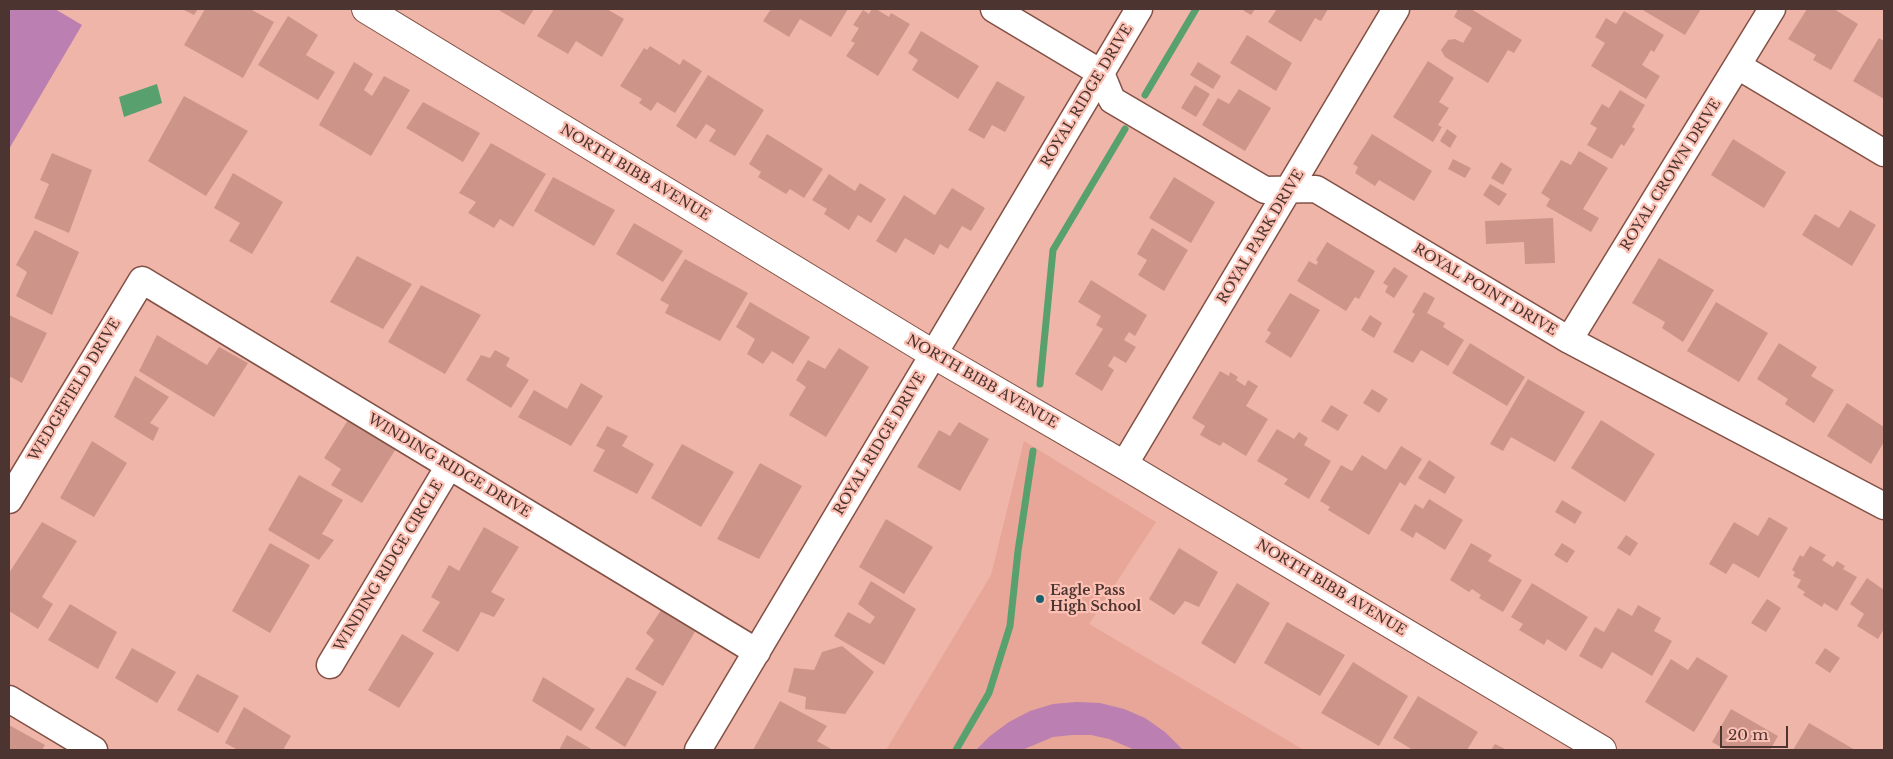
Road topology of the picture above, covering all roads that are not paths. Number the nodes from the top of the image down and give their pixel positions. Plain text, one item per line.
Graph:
1 (366, 9) edge
2 (994, 9) edge
3 (1139, 9) edge
4 (1396, 9) edge
5 (1772, 9) edge
6 (1738, 66) junction
7 (1101, 73) junction
8 (1884, 153) edge
9 (1291, 188) junction
10 (142, 280) joint
11 (1569, 340) junction
12 (934, 354) junction
13 (1124, 465) junction
14 (449, 466) junction
15 (9, 500) edge
16 (1884, 506) edge
17 (757, 652) junction
18 (330, 665) dead end
19 (9, 699) edge
20 (94, 750) edge
21 (698, 750) edge
22 (1602, 750) edge

1 - 12 main road, NORTH BIBB AVENUE
2 - 7 street
3 - 7 street, ROYAL RIDGE DRIVE
4 - 9 street, ROYAL PARK DRIVE
5 - 6 street, ROYAL CROWN DRIVE
6 - 8 street
6 - 11 street, ROYAL CROWN DRIVE
7 - 9 street, ROYAL POINT DRIVE
7 - 12 street, ROYAL RIDGE DRIVE
9 - 11 street, ROYAL POINT DRIVE
9 - 13 street, ROYAL PARK DRIVE
10 - 14 street, WINDING RIDGE DRIVE
10 - 15 street, WEDGEFIELD DRIVE
11 - 16 street, ROYAL POINT DRIVE
12 - 13 main road, NORTH BIBB AVENUE
12 - 17 street, ROYAL RIDGE DRIVE
13 - 22 main road, NORTH BIBB AVENUE
14 - 17 street, WINDING RIDGE DRIVE
14 - 18 street, WINDING RIDGE CIRCLE
17 - 21 street, ROYAL RIDGE DRIVE
19 - 20 street

